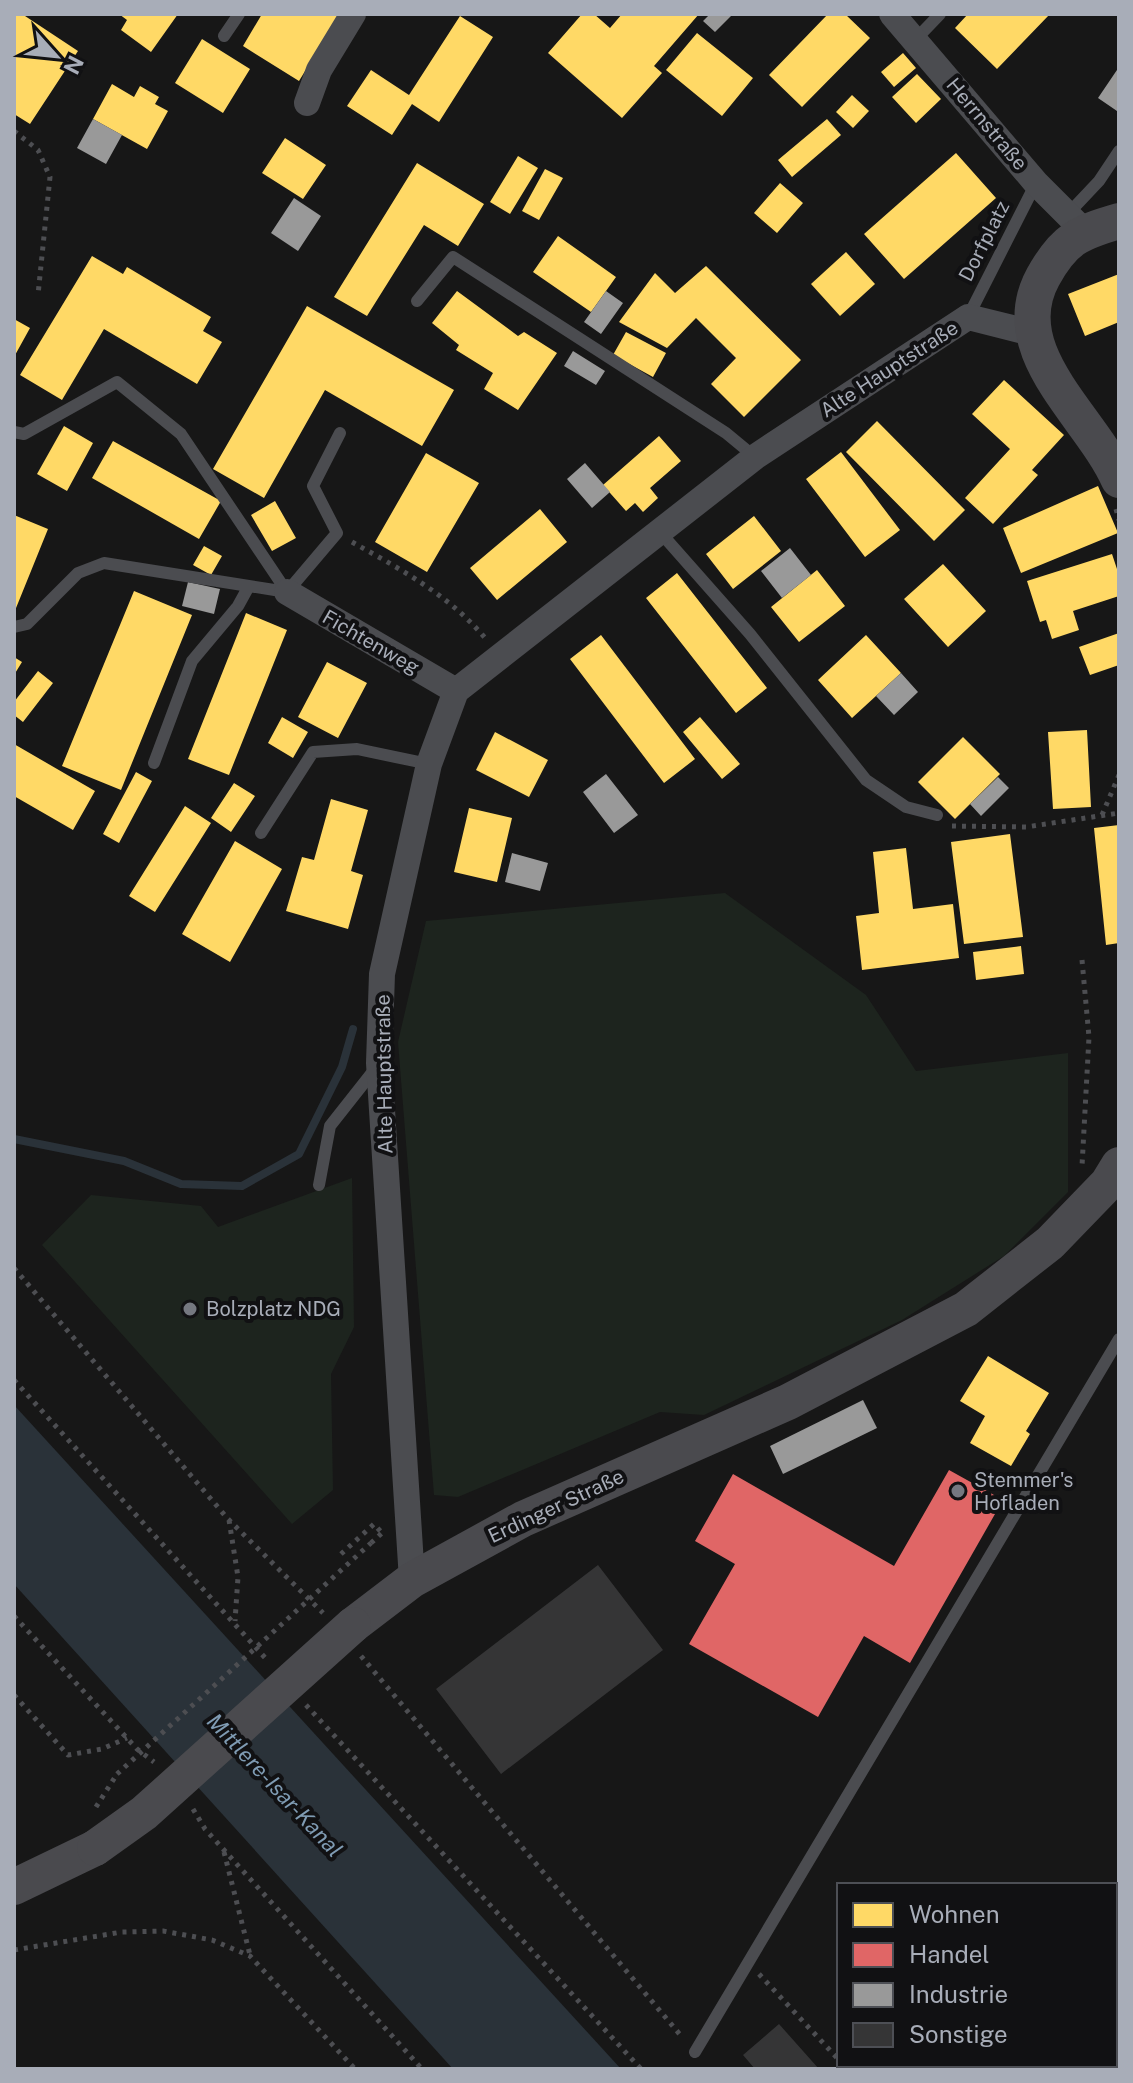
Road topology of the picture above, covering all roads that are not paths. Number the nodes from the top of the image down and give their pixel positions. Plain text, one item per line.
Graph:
1 (239, 14) edge
2 (353, 14) edge
3 (892, 14) edge
4 (940, 14) edge
5 (224, 36) dead end
6 (916, 39) junction
7 (307, 103) dead end
8 (1119, 151) edge
9 (1036, 183) junction
10 (1119, 221) edge
11 (1075, 224) junction
12 (417, 301) dead end
13 (968, 317) junction
14 (1032, 333) junction
15 (14, 432) edge
16 (340, 433) dead end
17 (755, 457) junction
18 (1119, 480) edge
19 (659, 530) junction
20 (249, 586) junction
21 (287, 592) junction
22 (14, 627) edge
23 (456, 691) junction
24 (154, 763) dead end
25 (429, 764) junction
26 (937, 815) dead end
27 (261, 833) dead end
28 (379, 1063) junction
29 (1112, 1182) edge
30 (319, 1185) dead end
31 (1119, 1339) edge
32 (412, 1580) junction
33 (14, 1887) edge
34 (695, 2052) dead end

1 - 5 lane
2 - 7 street
3 - 6 street, Herrnstraße
4 - 6 lane
6 - 9 street, Herrnstraße
8 - 11 lane
9 - 11 street, Herrnstraße
9 - 13 lane, Dorfplatz
10 - 11 street
11 - 14 street
12 - 17 lane
13 - 14 street, Alte Hauptstraße
13 - 17 street, Alte Hauptstraße
14 - 18 street
15 - 21 lane, Fichtenweg
16 - 21 lane
17 - 19 street, Alte Hauptstraße
19 - 23 street, Alte Hauptstraße
19 - 26 lane
20 - 21 lane, Fichtenweg
20 - 22 lane, Fichtenweg
20 - 24 lane
21 - 23 street, Fichtenweg
23 - 25 street, Alte Hauptstraße
25 - 27 lane
25 - 28 street, Alte Hauptstraße
28 - 30 lane
28 - 32 street, Alte Hauptstraße
29 - 32 street, Erdinger Straße
31 - 34 lane
32 - 33 street, Erdinger Straße, bridge

